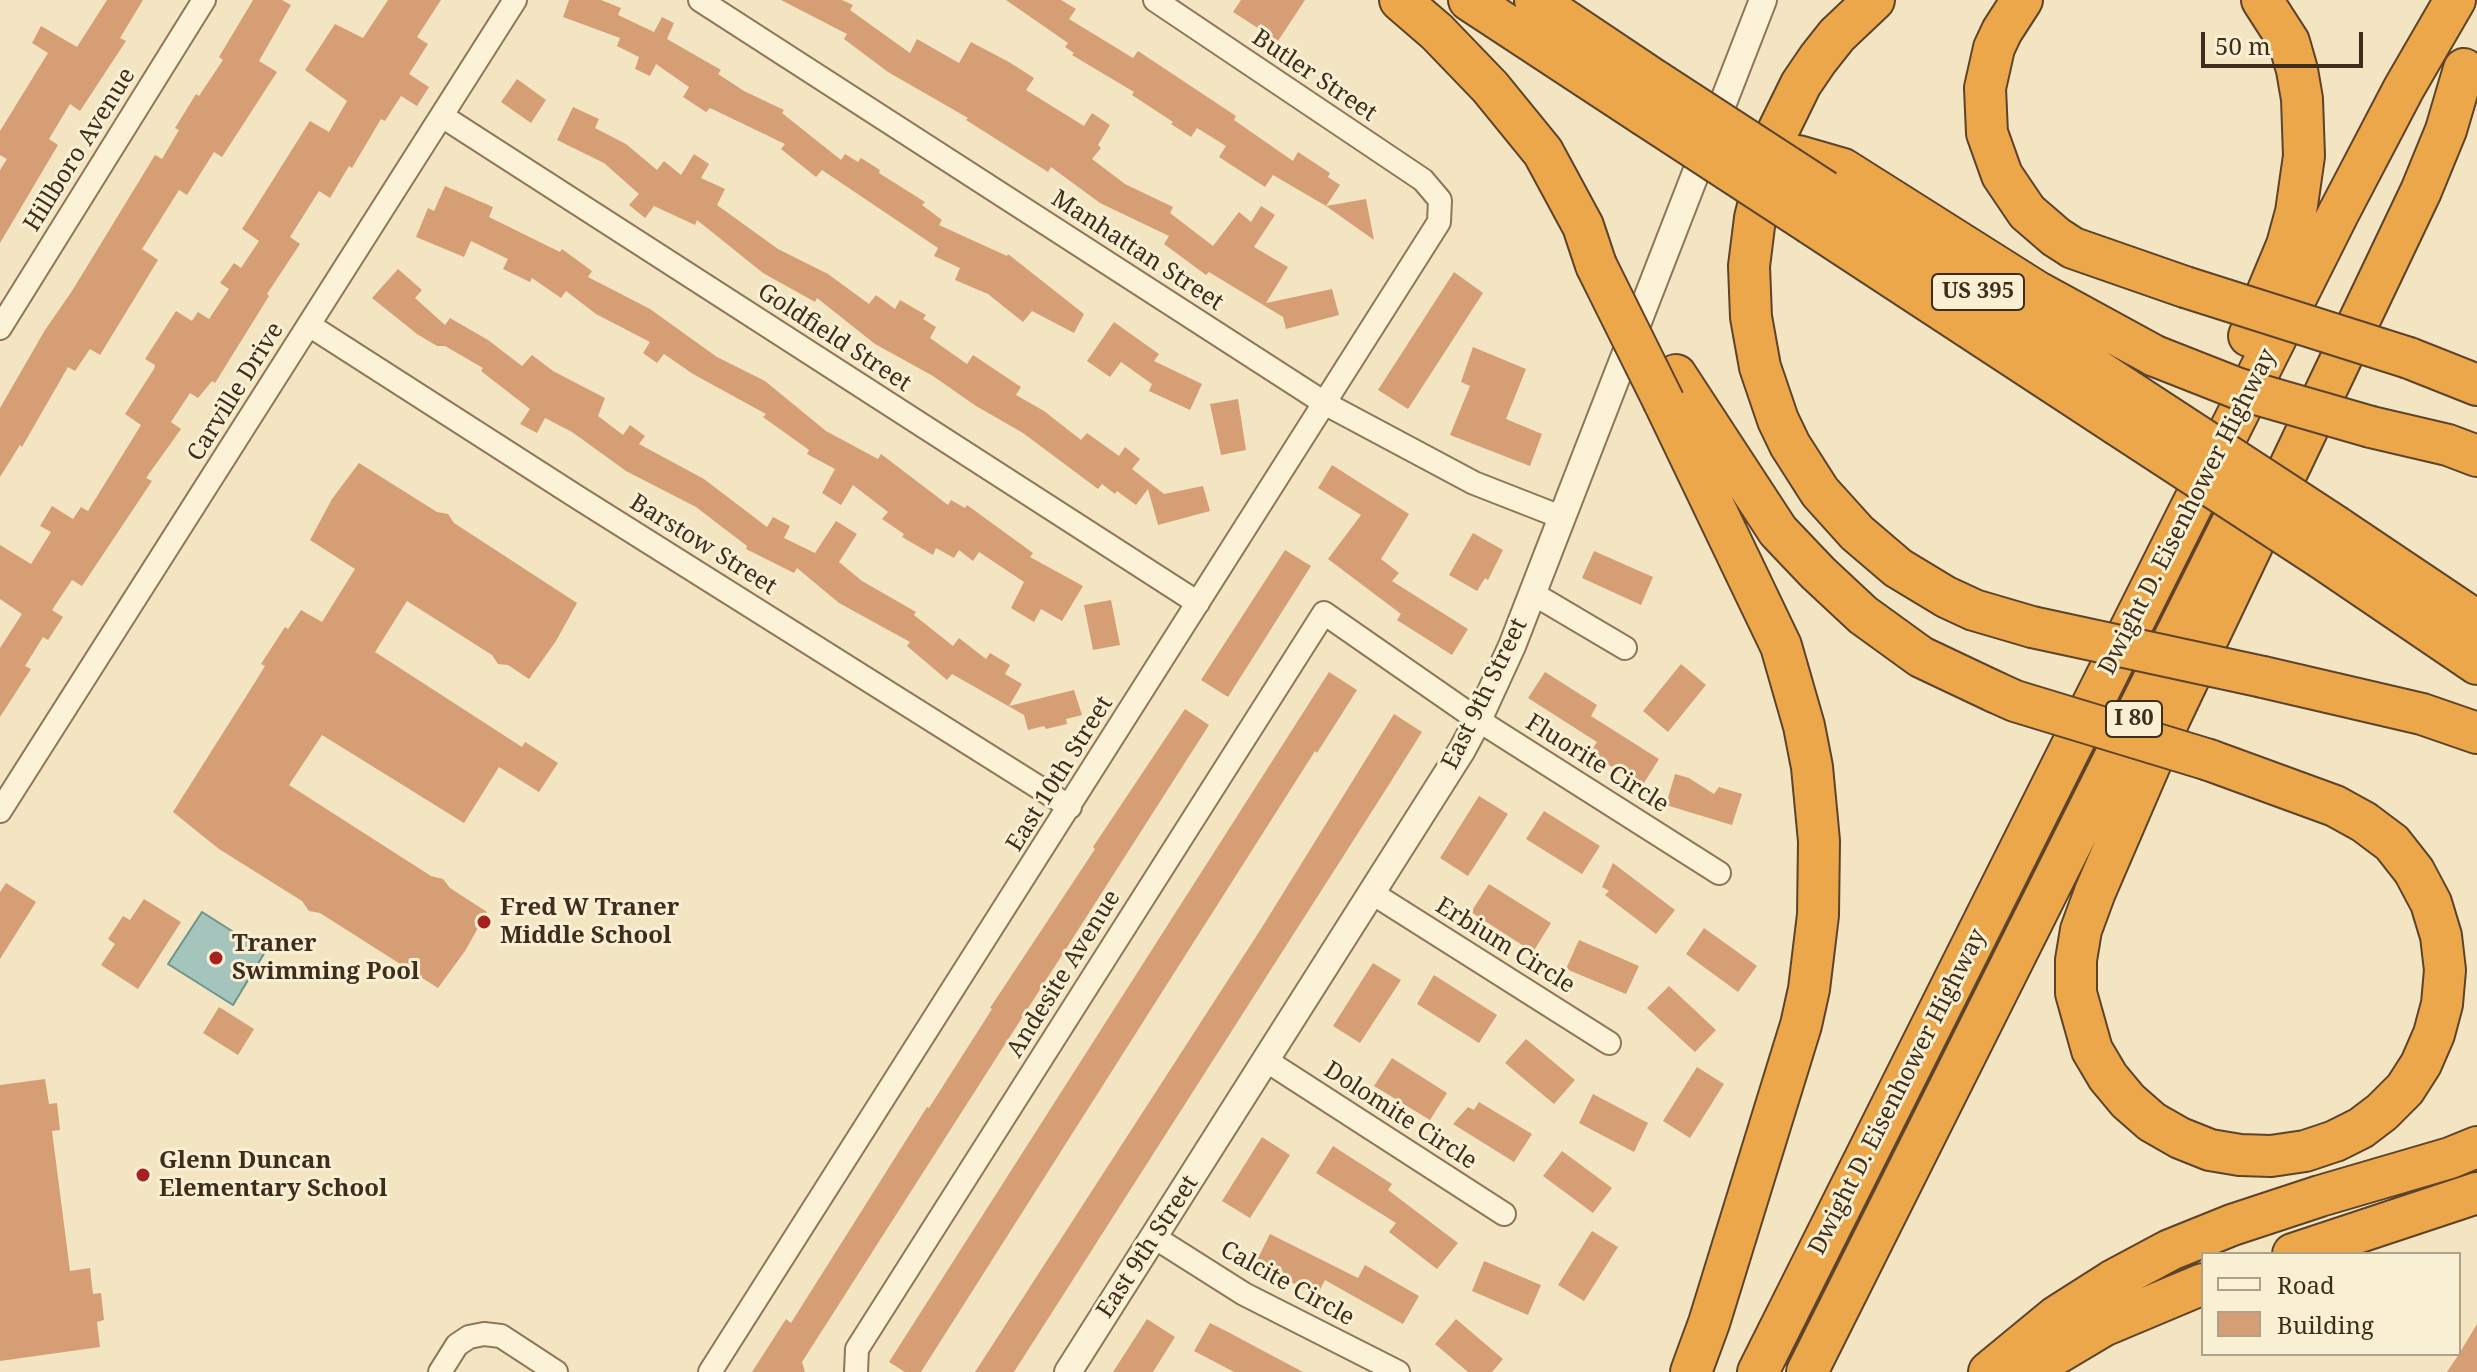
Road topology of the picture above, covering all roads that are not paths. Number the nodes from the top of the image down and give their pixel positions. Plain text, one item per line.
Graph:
1 (204, 0) edge
2 (515, 0) edge
3 (700, 0) edge
4 (1155, 0) edge
5 (1400, 0) edge
6 (1469, 0) edge
7 (1535, 0) edge
8 (1763, 0) edge
9 (1874, 0) edge
10 (2022, 0) edge
11 (2262, 0) edge
12 (2455, 0) edge
13 (2470, 58) edge
14 (1650, 98) junction
15 (442, 116) junction
16 (1826, 195) junction
17 (1440, 200) joint
18 (309, 325) junction
19 (0, 328) edge
20 (2477, 385) edge
21 (1670, 389) junction
22 (1326, 404) junction
23 (2477, 456) edge
24 (1561, 517) junction
25 (2329, 543) junction
26 (1532, 593) junction
27 (1198, 603) junction
28 (1330, 617) joint
29 (2477, 621) edge
30 (2132, 623) junction
31 (1625, 648) dead end
32 (2477, 664) edge
33 (1478, 720) junction
34 (2477, 733) edge
35 (1070, 807) junction
36 (0, 811) edge
37 (1719, 873) dead end
38 (1372, 893) junction
39 (1609, 1043) dead end
40 (1267, 1061) junction
41 (2477, 1147) edge
42 (2477, 1193) edge
43 (1504, 1214) dead end
44 (1154, 1237) junction
45 (2299, 1252) edge
46 (2201, 1285) edge
47 (440, 1372) edge
48 (556, 1372) edge
49 (710, 1372) edge
50 (856, 1372) edge
51 (1068, 1372) edge
52 (1398, 1372) edge
53 (1691, 1372) edge
54 (1758, 1372) edge
55 (1807, 1372) edge
56 (1989, 1372) edge
57 (2026, 1372) edge

1 - 19 street, Hillboro Avenue
2 - 15 street, Carville Drive
3 - 22 street, Manhattan Street
4 - 17 street, Butler Street
5 - 21 highway, bridge
6 - 14 highway, US 395
7 - 14 highway, US 395
8 - 24 street, East 9th Street
9 - 34 highway, bridge
10 - 20 highway, bridge
11 - 30 highway
12 - 30 highway, Dwight D. Eisenhower Highway / I 80
13 - 21 highway, bridge
13 - 55 highway, Dwight D. Eisenhower Highway / I 80
14 - 16 highway, US 395, bridge
14 - 16 highway, US 395, bridge
15 - 18 street, Carville Drive
15 - 27 street, Goldfield Street
16 - 23 highway, bridge
16 - 25 highway, US 395, bridge
17 - 22 street, East 10th Street
18 - 35 street, Barstow Street
18 - 36 street, Carville Drive
21 - 53 highway
22 - 24 street, Manhattan Street
22 - 27 street, East 10th Street
24 - 26 street, East 9th Street
25 - 29 highway, US 395
25 - 32 highway, US 395
26 - 31 street
26 - 33 street, East 9th Street
27 - 35 street, East 10th Street
28 - 33 street, Fluorite Circle
28 - 50 street, Andesite Avenue
30 - 54 highway, Dwight D. Eisenhower Highway / I 80
33 - 37 street, Fluorite Circle
33 - 38 street, East 9th Street
35 - 49 street, East 10th Street
38 - 39 street, Erbium Circle
38 - 40 street, East 9th Street
40 - 43 street, Dolomite Circle
40 - 44 street, East 9th Street
41 - 56 highway
42 - 45 highway
44 - 51 street, East 9th Street
44 - 52 street, Calcite Circle
46 - 57 highway
47 - 48 street

